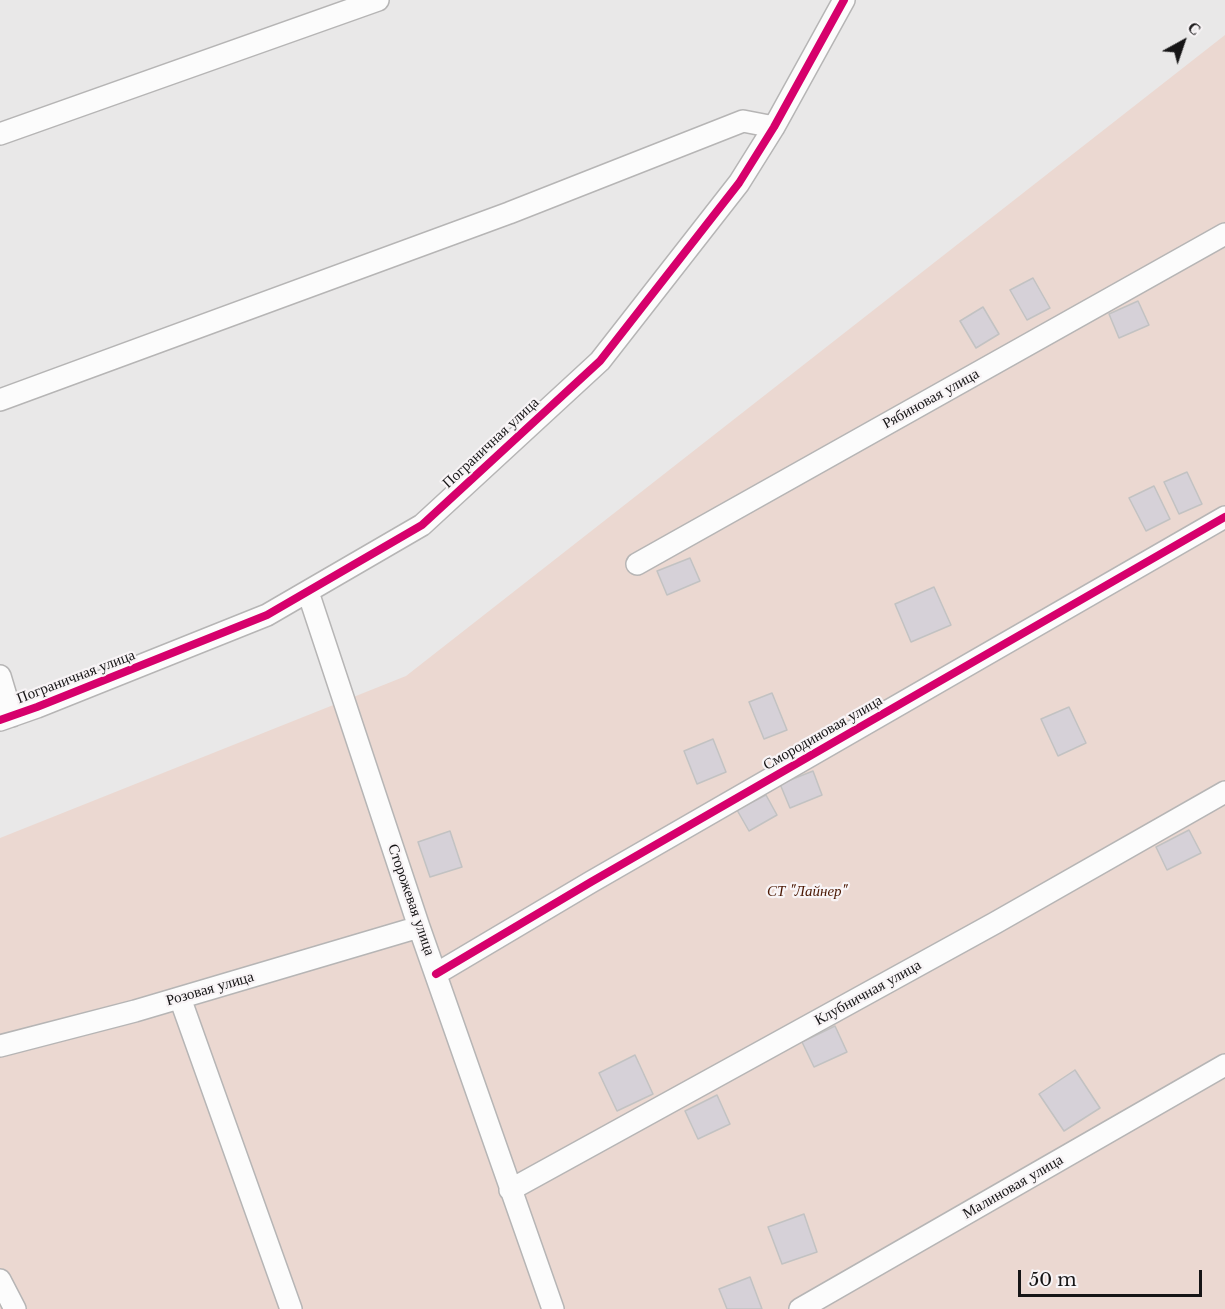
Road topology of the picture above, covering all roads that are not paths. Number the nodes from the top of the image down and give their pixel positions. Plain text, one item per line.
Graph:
1 (378, 0) edge
2 (844, 0) edge
3 (774, 127) junction
4 (0, 134) edge
5 (1225, 234) edge
6 (0, 400) edge
7 (1225, 517) edge
8 (637, 564) dead end
9 (308, 592) junction
10 (0, 676) edge
11 (6, 718) edge
12 (1225, 792) edge
13 (420, 927) junction
14 (436, 974) junction
15 (180, 998) junction
16 (0, 1046) edge
17 (1225, 1065) edge
18 (510, 1190) junction
19 (0, 1280) edge
20 (15, 1309) edge
21 (291, 1309) edge
22 (553, 1309) edge
23 (800, 1309) edge

1 - 4 street
2 - 3 street, Пограничная улица
3 - 6 street
3 - 9 street, Пограничная улица
5 - 8 street, Рябиновая улица
7 - 14 street, Смородиновая улица
9 - 11 street, Пограничная улица
9 - 13 street, Сторожевая улица
10 - 11 street
12 - 18 street, Клубничная улица
13 - 14 street, Сторожевая улица
13 - 15 street, Розовая улица
14 - 18 street, Сторожевая улица
15 - 16 street, Розовая улица
15 - 21 street
17 - 23 street, Малиновая улица
18 - 22 street, Сторожевая улица
19 - 20 street

